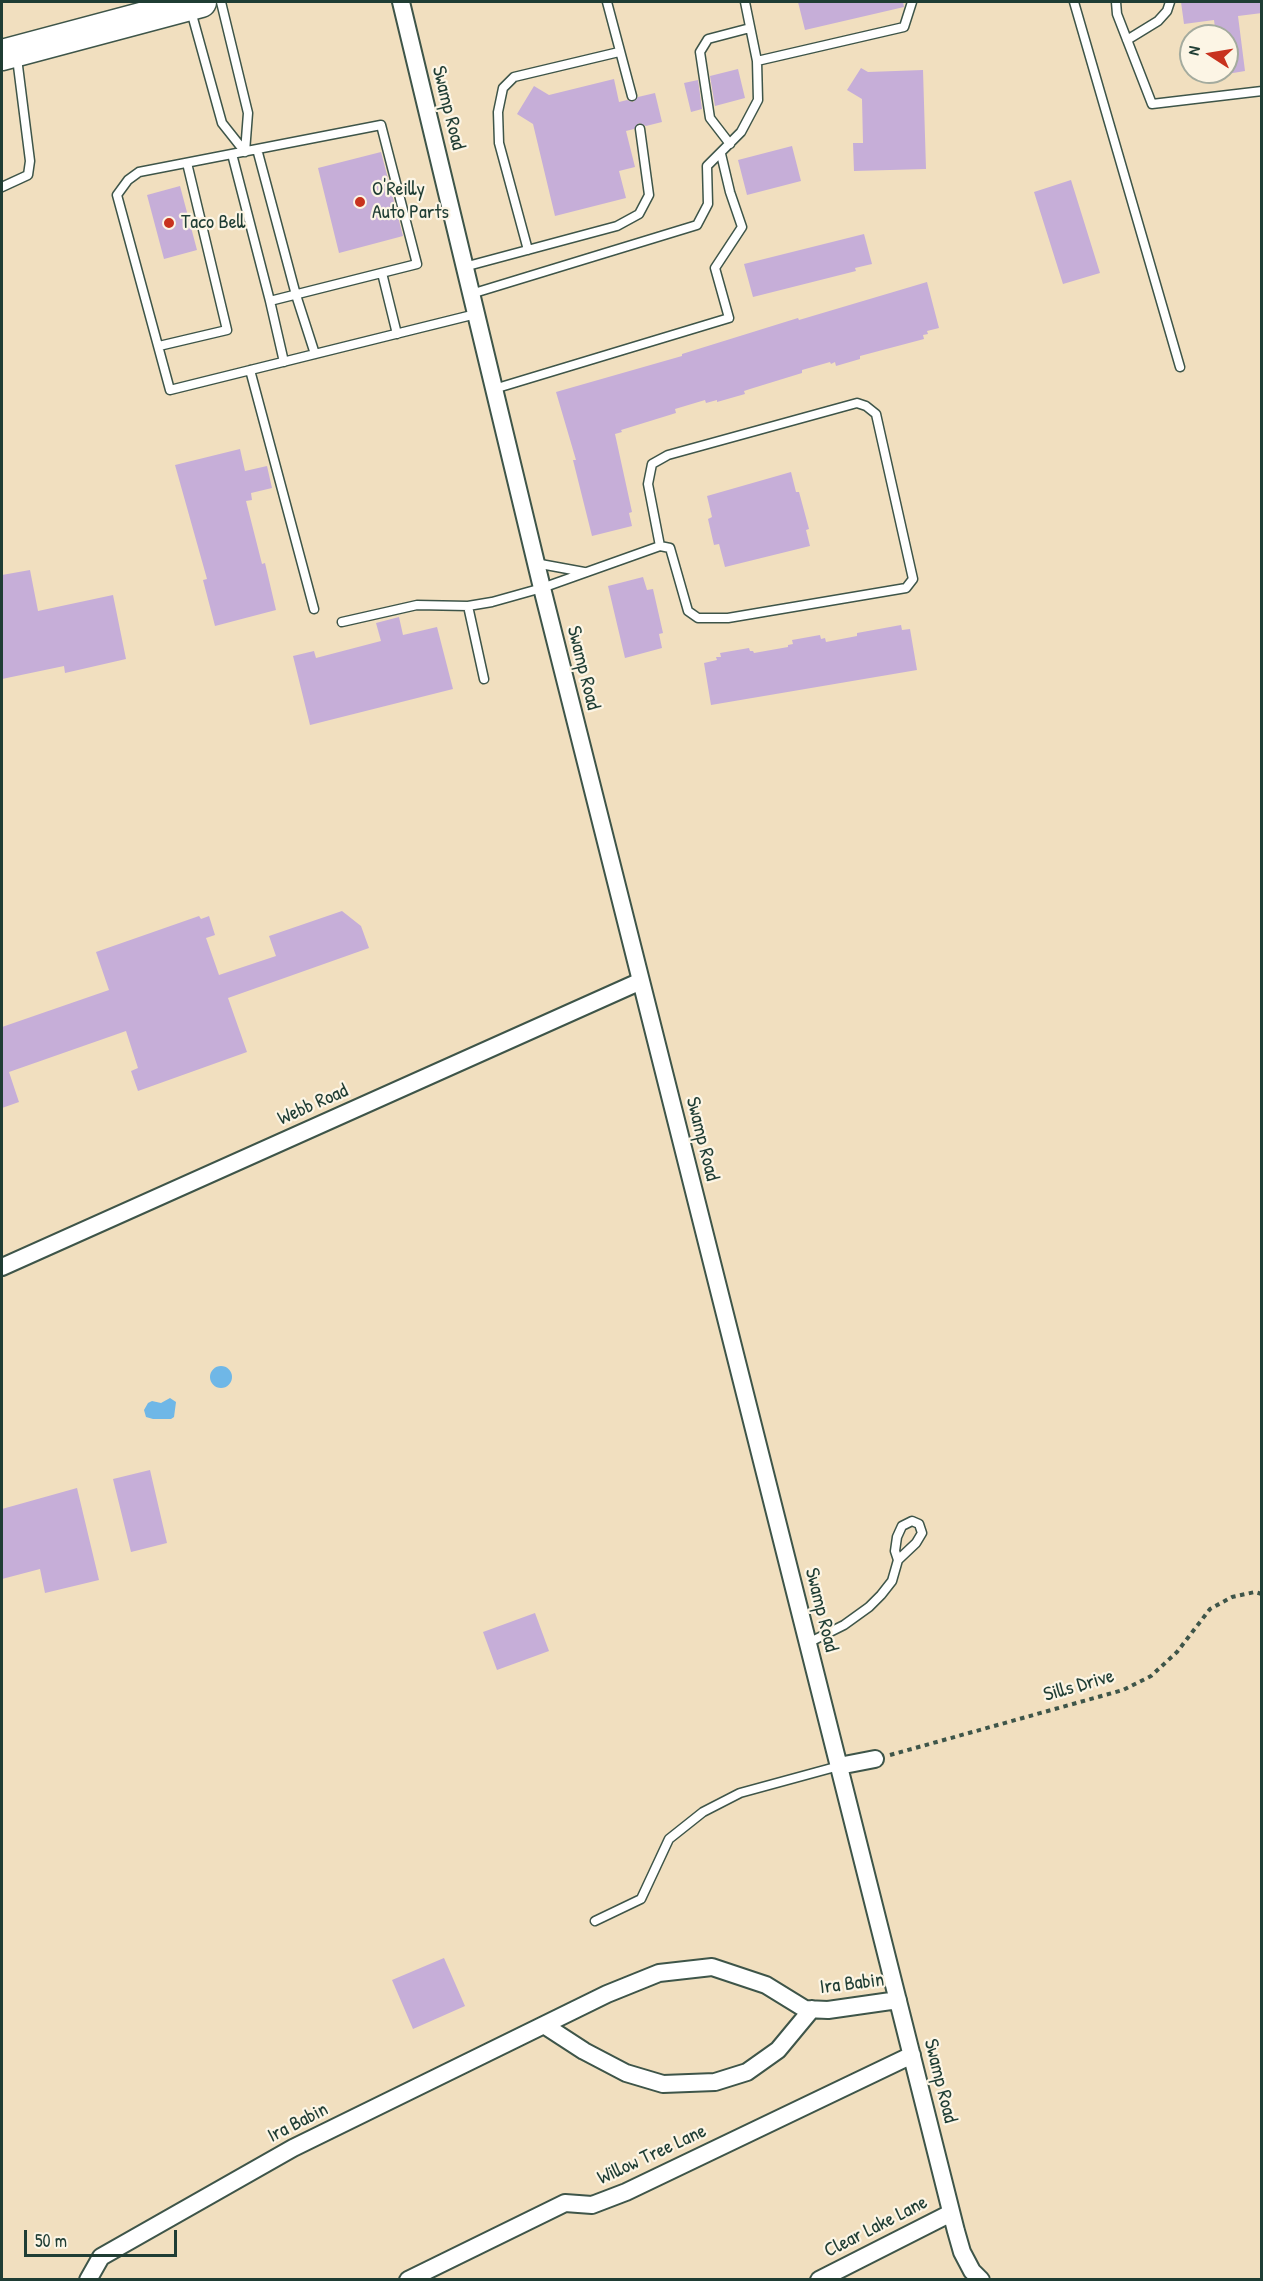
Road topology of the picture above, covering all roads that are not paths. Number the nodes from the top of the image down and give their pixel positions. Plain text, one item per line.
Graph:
1 (221, 2) edge
2 (400, 2) edge
3 (606, 2) edge
4 (744, 2) edge
5 (912, 2) edge
6 (1074, 2) edge
7 (1116, 2) edge
8 (1170, 2) edge
9 (195, 3) edge
10 (750, 28) junction
11 (1127, 40) junction
12 (619, 52) junction
13 (9, 53) edge
14 (757, 61) junction
15 (1262, 92) edge
16 (632, 96) dead end
17 (640, 129) dead end
18 (730, 144) junction
19 (257, 149) junction
20 (245, 152) junction
21 (232, 154) junction
22 (721, 154) junction
23 (187, 163) junction
24 (2, 187) edge
25 (528, 250) junction
26 (464, 267) junction
27 (382, 273) junction
28 (471, 294) junction
29 (296, 295) junction
30 (270, 301) junction
31 (476, 314) junction
32 (397, 334) junction
33 (159, 346) junction
34 (315, 354) junction
35 (284, 362) junction
36 (1180, 367) dead end
37 (250, 370) junction
38 (494, 389) junction
39 (660, 546) junction
40 (535, 563) junction
41 (585, 572) junction
42 (542, 588) junction
43 (468, 606) junction
44 (315, 609) dead end
45 (342, 622) dead end
46 (484, 679) dead end
47 (641, 981) junction
48 (2, 1267) edge
49 (898, 1560) dead end
50 (808, 1643) junction
51 (875, 1759) road end
52 (839, 1767) junction
53 (595, 1921) dead end
54 (898, 2000) junction
55 (812, 2009) junction
56 (544, 2025) junction
57 (912, 2055) junction
58 (951, 2213) junction
59 (88, 2280) edge
60 (408, 2280) edge
61 (819, 2280) edge
62 (981, 2280) edge

1 - 20 lane
2 - 26 street, Swamp Road
3 - 12 lane
4 - 10 lane
5 - 14 lane
6 - 36 lane
7 - 11 lane
8 - 11 lane
9 - 13 highway
9 - 20 lane
10 - 14 lane
10 - 18 lane
11 - 15 lane
12 - 16 lane
12 - 25 lane
13 - 24 lane
14 - 18 lane
17 - 25 lane
18 - 22 lane
19 - 20 lane
19 - 27 lane
19 - 29 lane
20 - 21 lane
21 - 23 lane
21 - 30 lane
22 - 28 lane
22 - 38 lane
23 - 33 lane
23 - 33 lane
25 - 26 lane
26 - 28 street, Swamp Road
27 - 29 lane
27 - 32 lane
28 - 31 street, Swamp Road
29 - 30 lane
29 - 34 lane
30 - 35 lane
31 - 32 lane
31 - 38 street, Swamp Road
32 - 34 lane
33 - 37 lane
34 - 35 lane
35 - 37 lane
37 - 44 lane
38 - 40 street, Swamp Road
39 - 39 lane
39 - 41 lane
40 - 41 lane
40 - 42 street, Swamp Road
41 - 42 lane
42 - 43 lane
42 - 47 street, Swamp Road
43 - 45 lane
43 - 46 lane
47 - 48 street, Webb Road
47 - 50 street, Swamp Road
49 - 50 lane
50 - 52 street, Swamp Road
51 - 52 street
52 - 53 lane
52 - 54 street, Swamp Road
54 - 55 street, Ira Babin
54 - 57 street, Swamp Road
55 - 56 street, Ira Babin
55 - 56 street, Ira Babin
56 - 59 street, Ira Babin
57 - 58 street, Swamp Road
57 - 60 street, Willow Tree Lane
58 - 61 street, Clear Lake Lane
58 - 62 street, Swamp Road

